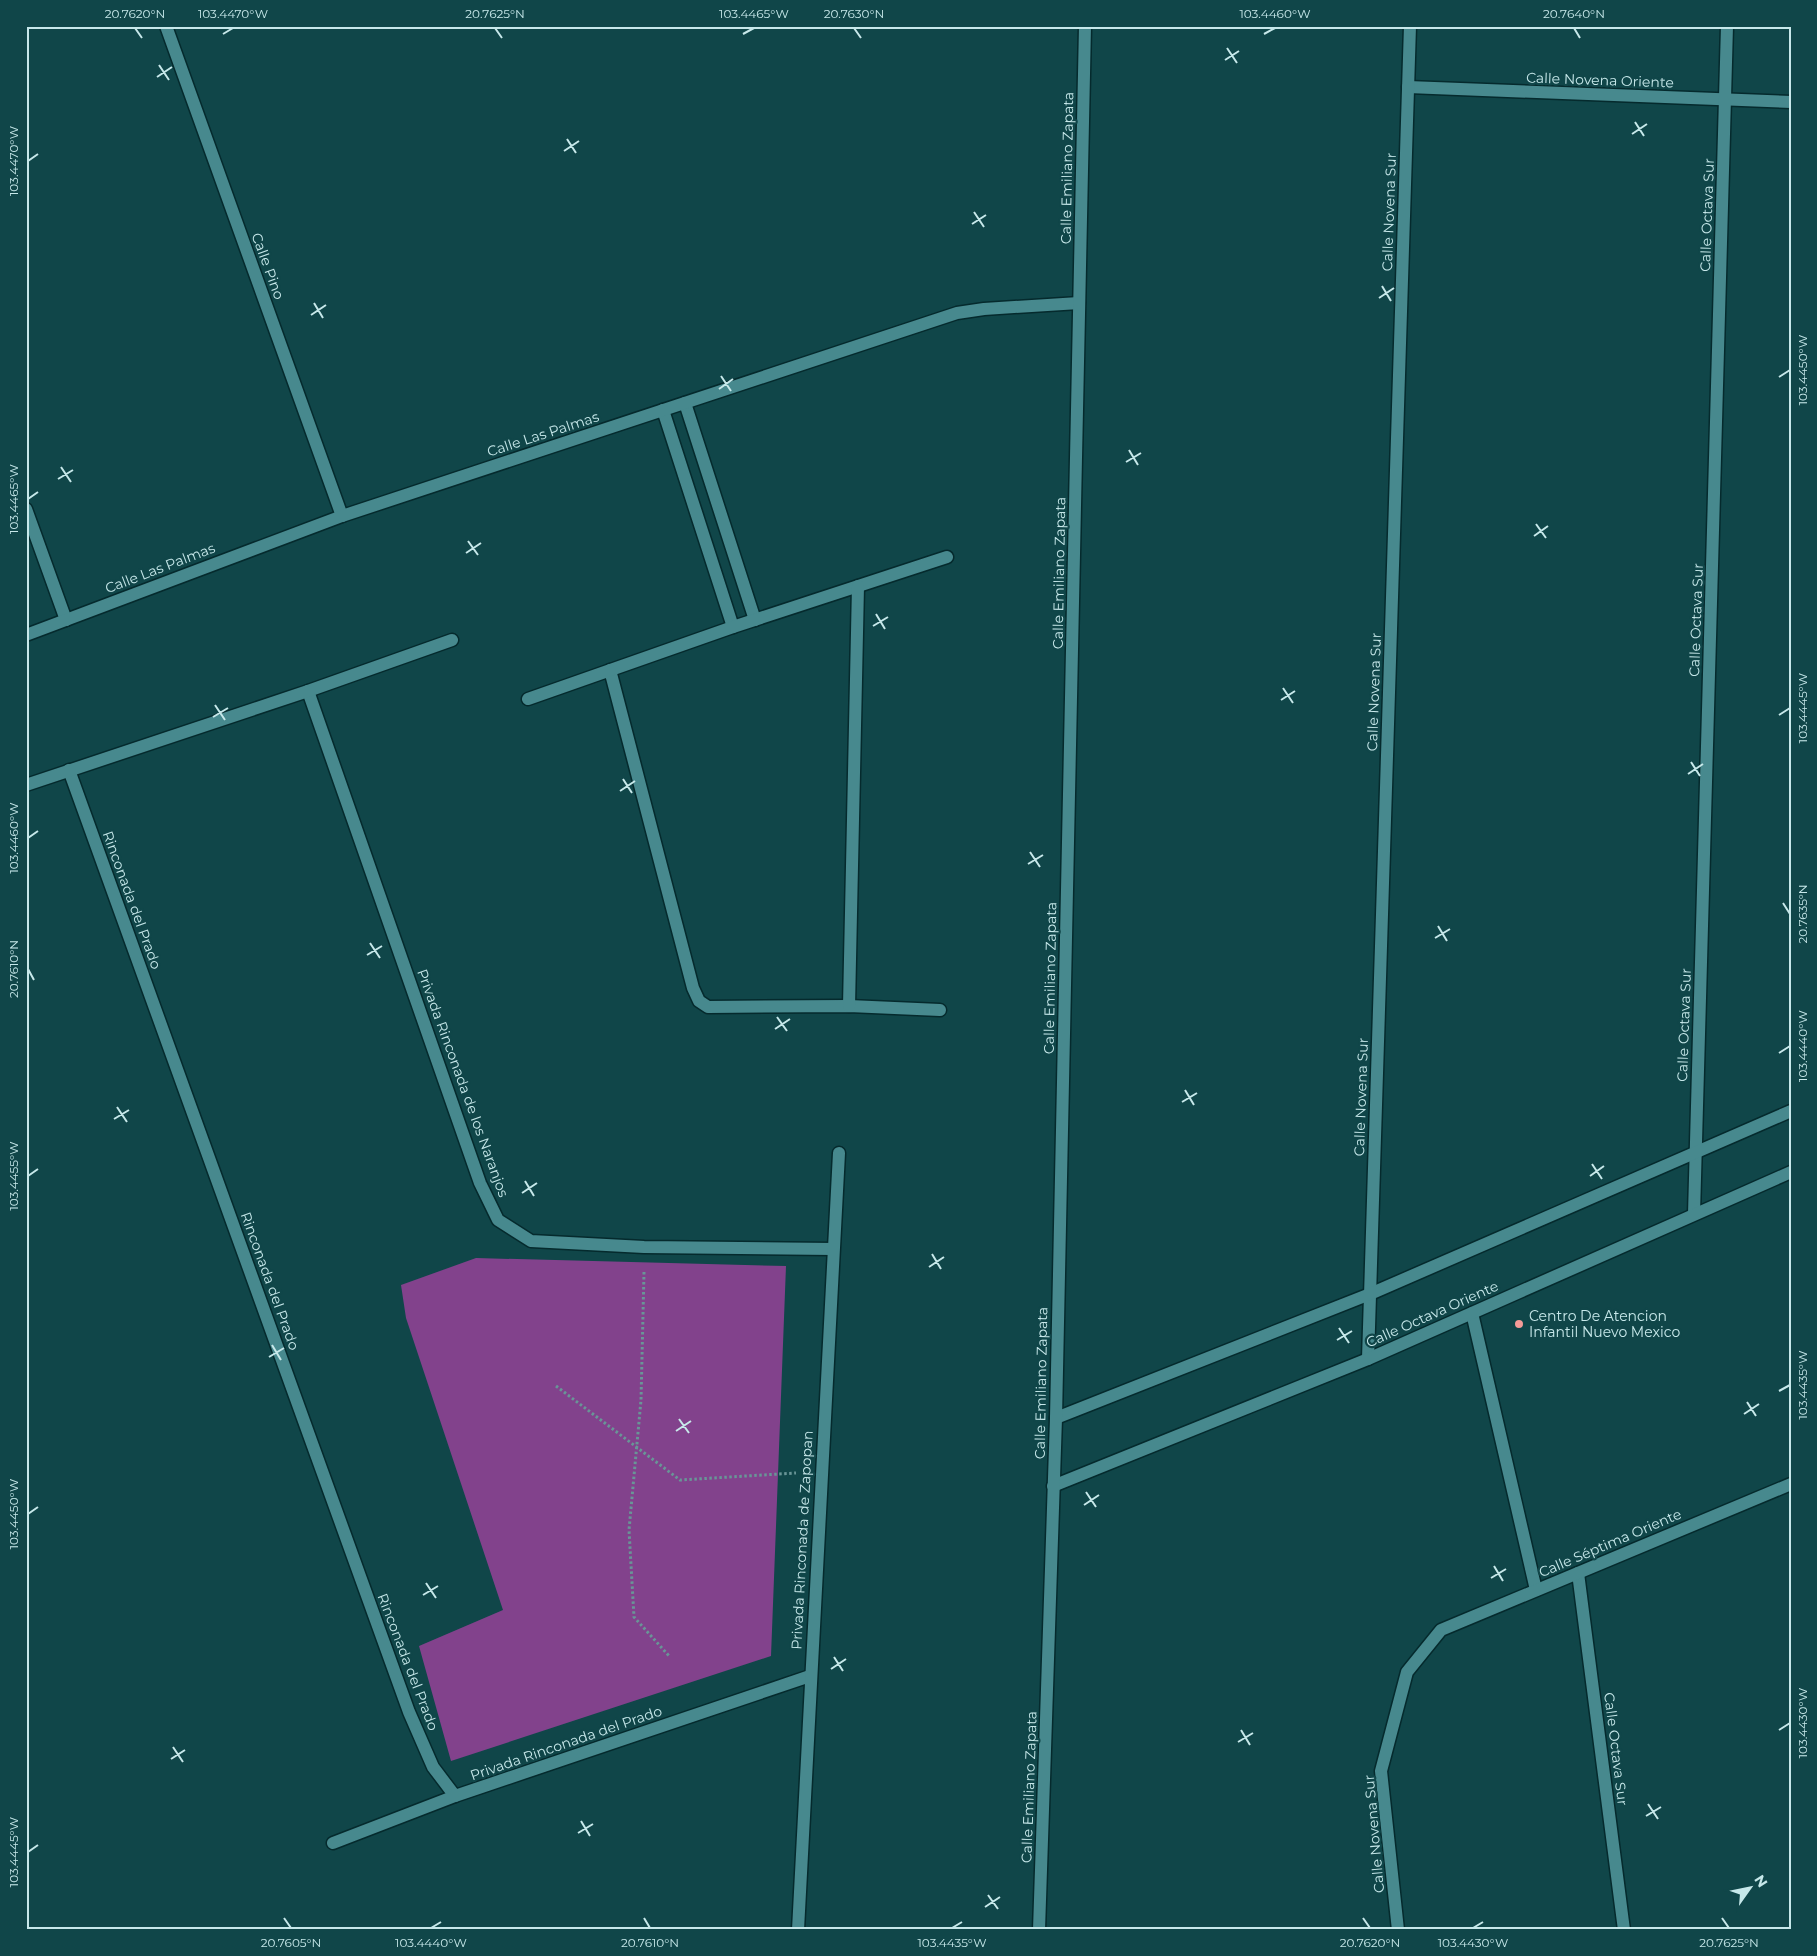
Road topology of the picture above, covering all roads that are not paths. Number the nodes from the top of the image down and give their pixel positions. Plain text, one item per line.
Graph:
1 (166, 26) edge
2 (1085, 26) edge
3 (1410, 26) edge
4 (1727, 26) edge
5 (1408, 87) junction
6 (1725, 100) junction
7 (1791, 102) edge
8 (1080, 303) junction
9 (685, 403) junction
10 (663, 410) junction
11 (26, 509) edge
12 (342, 516) junction
13 (947, 557) dead end
14 (858, 586) junction
15 (66, 620) junction
16 (755, 620) junction
17 (732, 627) junction
18 (26, 634) edge
19 (452, 640) dead end
20 (610, 670) junction
21 (308, 691) junction
22 (528, 699) dead end
23 (70, 770) junction
24 (26, 785) edge
25 (849, 1006) junction
26 (940, 1010) dead end
27 (1791, 1111) edge
28 (1696, 1152) junction
29 (839, 1153) dead end
30 (1791, 1172) edge
31 (1694, 1214) junction
32 (833, 1249) junction
33 (1370, 1294) junction
34 (1472, 1313) junction
35 (1368, 1359) junction
36 (1056, 1418) junction
37 (1791, 1484) edge
38 (1053, 1486) junction
39 (1578, 1573) junction
40 (1536, 1590) junction
41 (1440, 1630) joint
42 (810, 1676) junction
43 (455, 1796) junction
44 (333, 1843) dead end
45 (798, 1930) edge
46 (1039, 1930) edge
47 (1398, 1930) edge
48 (1624, 1930) edge

1 - 12 street, Calle Pino
2 - 8 street, Calle Emiliano Zapata
3 - 5 street, Calle Novena Sur
4 - 6 street, Calle Octava Sur
5 - 6 street, Calle Novena Oriente
5 - 33 street, Calle Novena Sur
6 - 7 street, Calle Novena Oriente
6 - 28 street, Calle Octava Sur
8 - 9 street, Calle Las Palmas
8 - 36 street, Calle Emiliano Zapata
9 - 10 street, Calle Las Palmas
9 - 16 street
10 - 12 street, Calle Las Palmas
10 - 17 street
11 - 15 street
12 - 15 street, Calle Las Palmas
13 - 14 street
14 - 16 street
14 - 25 street
15 - 18 street, Calle Las Palmas
16 - 17 street
17 - 20 street
19 - 21 street
20 - 22 street
20 - 25 street
21 - 23 street
21 - 32 street, Privada Rinconada de los Naranjos
23 - 24 street
23 - 43 street, Rinconada del Prado
25 - 26 street
27 - 28 street
28 - 31 street, Calle Octava Sur
28 - 33 street
29 - 32 street, Privada Rinconada de Zapopan
30 - 31 street, Calle Octava Oriente
31 - 34 street, Calle Octava Oriente
32 - 42 street, Privada Rinconada de Zapopan
33 - 35 street, Calle Novena Sur
33 - 36 street
34 - 35 street, Calle Octava Oriente
34 - 40 street
35 - 38 street, Calle Octava Oriente
36 - 38 street, Calle Emiliano Zapata
37 - 39 street, Calle Séptima Oriente
38 - 46 street, Calle Emiliano Zapata
39 - 40 street, Calle Séptima Oriente
39 - 48 street, Calle Octava Sur
40 - 41 street, Calle Séptima Oriente
41 - 47 street, Calle Novena Sur
42 - 43 street, Privada Rinconada del Prado
42 - 45 street, Privada Rinconada de Zapopan
43 - 44 street, Privada Rinconada del Prado

